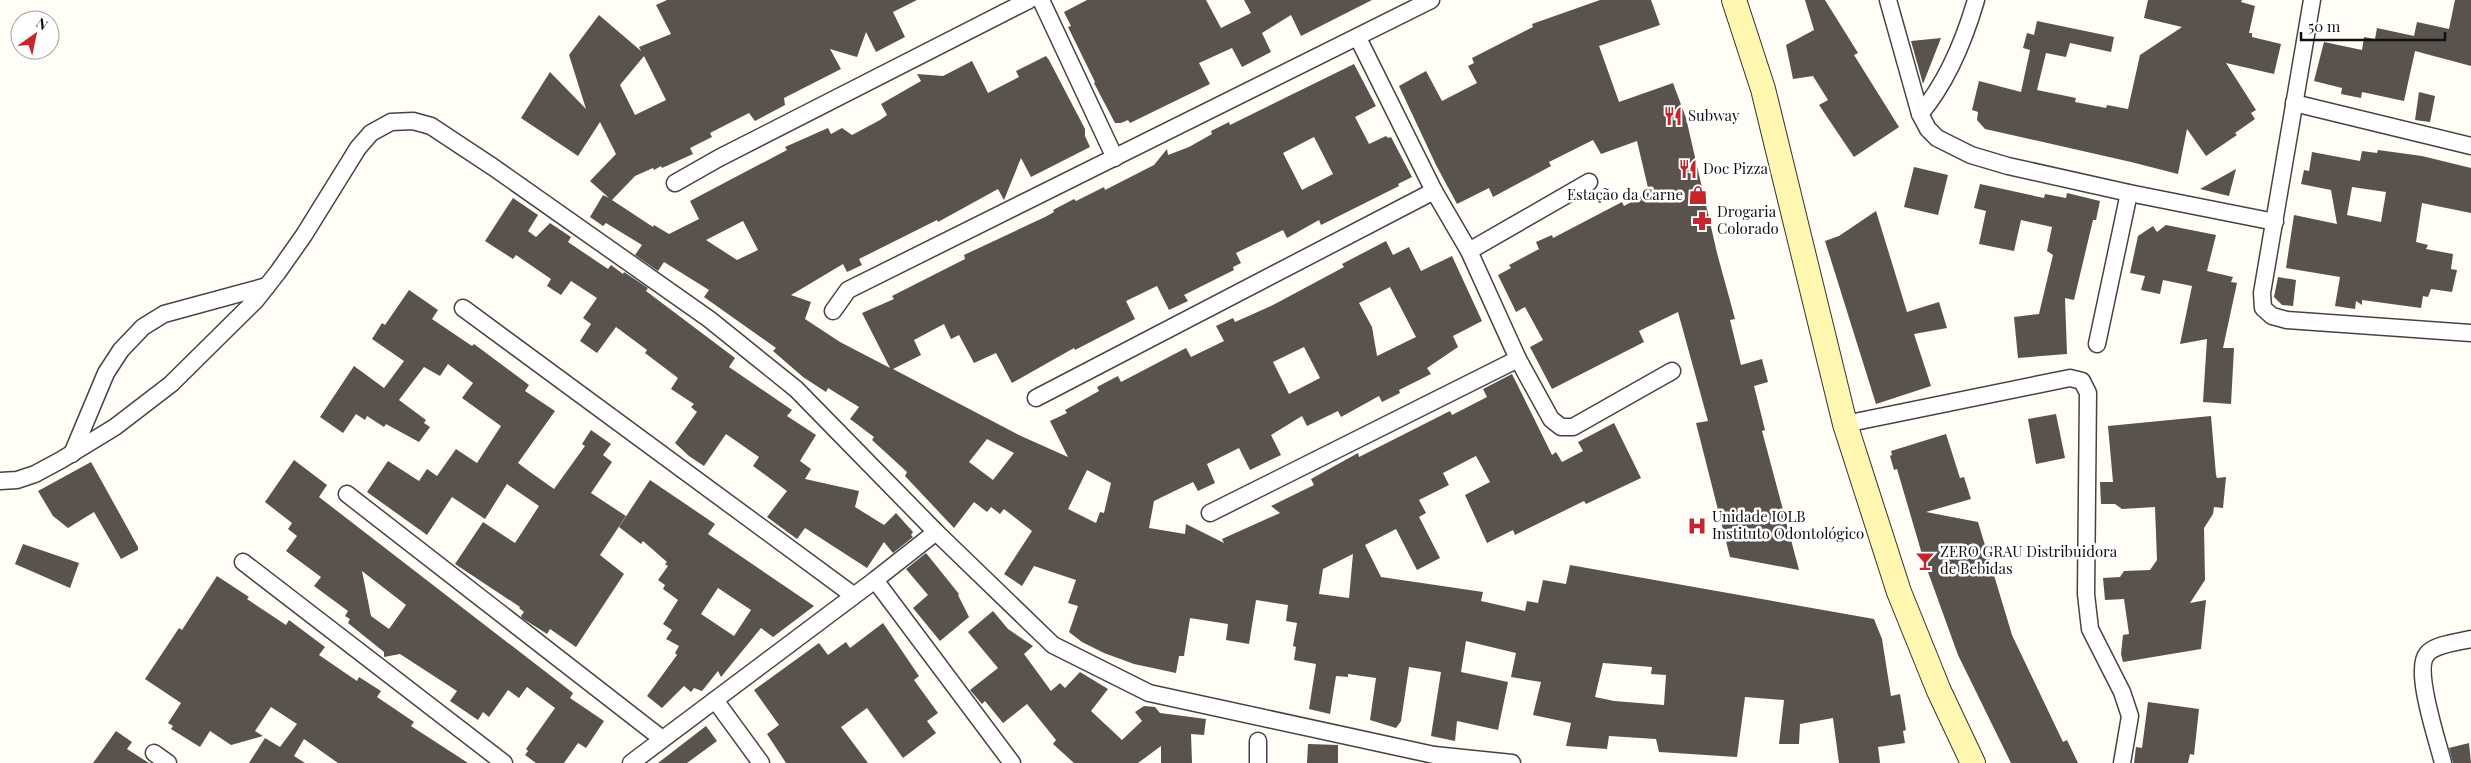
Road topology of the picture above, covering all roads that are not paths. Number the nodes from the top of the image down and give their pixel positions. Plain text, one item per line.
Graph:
1 (1029, 0) edge
2 (1041, 0) edge
3 (1431, 0) edge
4 (1734, 0) edge
5 (1888, 0) edge
6 (1976, 0) edge
7 (2312, 0) edge
8 (1358, 38) junction
9 (2294, 103) junction
10 (1920, 114) junction
11 (2471, 146) edge
12 (1115, 158) junction
13 (675, 182) dead end
14 (1589, 182) dead end
15 (1434, 191) junction
16 (2129, 193) junction
17 (2275, 222) junction
18 (1469, 251) junction
19 (267, 286) junction
20 (463, 308) dead end
21 (833, 311) dead end
22 (2471, 333) edge
23 (2098, 344) dead end
24 (1518, 359) junction
25 (1672, 371) dead end
26 (1036, 398) dead end
27 (1845, 424) junction
28 (72, 454) junction
29 (0, 481) edge
30 (348, 494) dead end
31 (1210, 513) dead end
32 (936, 532) junction
33 (243, 562) dead end
34 (875, 580) junction
35 (853, 595) junction
36 (2471, 639) edge
37 (716, 700) junction
38 (661, 738) junction
39 (1258, 741) dead end
40 (154, 753) dead end
41 (168, 763) edge
42 (504, 763) edge
43 (631, 763) edge
44 (761, 763) edge
45 (1012, 763) edge
46 (1258, 763) edge
47 (1512, 763) edge
48 (1973, 763) edge
49 (2122, 763) edge
50 (2443, 763) edge

1 - 13 street
2 - 12 street
3 - 8 street
4 - 27 street
5 - 10 street
6 - 10 street
7 - 9 street
8 - 12 street
8 - 15 street
9 - 11 street
9 - 17 street
10 - 16 street
12 - 21 street
14 - 18 street
15 - 18 street
15 - 26 street
16 - 17 street
16 - 23 street
17 - 22 street
18 - 24 street
19 - 28 street
19 - 28 street
19 - 32 street
20 - 35 street
24 - 25 street
24 - 31 street
27 - 48 street
27 - 49 street
28 - 29 street
30 - 38 street
32 - 34 street
32 - 47 street
33 - 42 street
34 - 35 street
34 - 45 street
35 - 37 street
36 - 50 street
37 - 38 street
37 - 44 street
38 - 43 street
39 - 46 street
40 - 41 street

